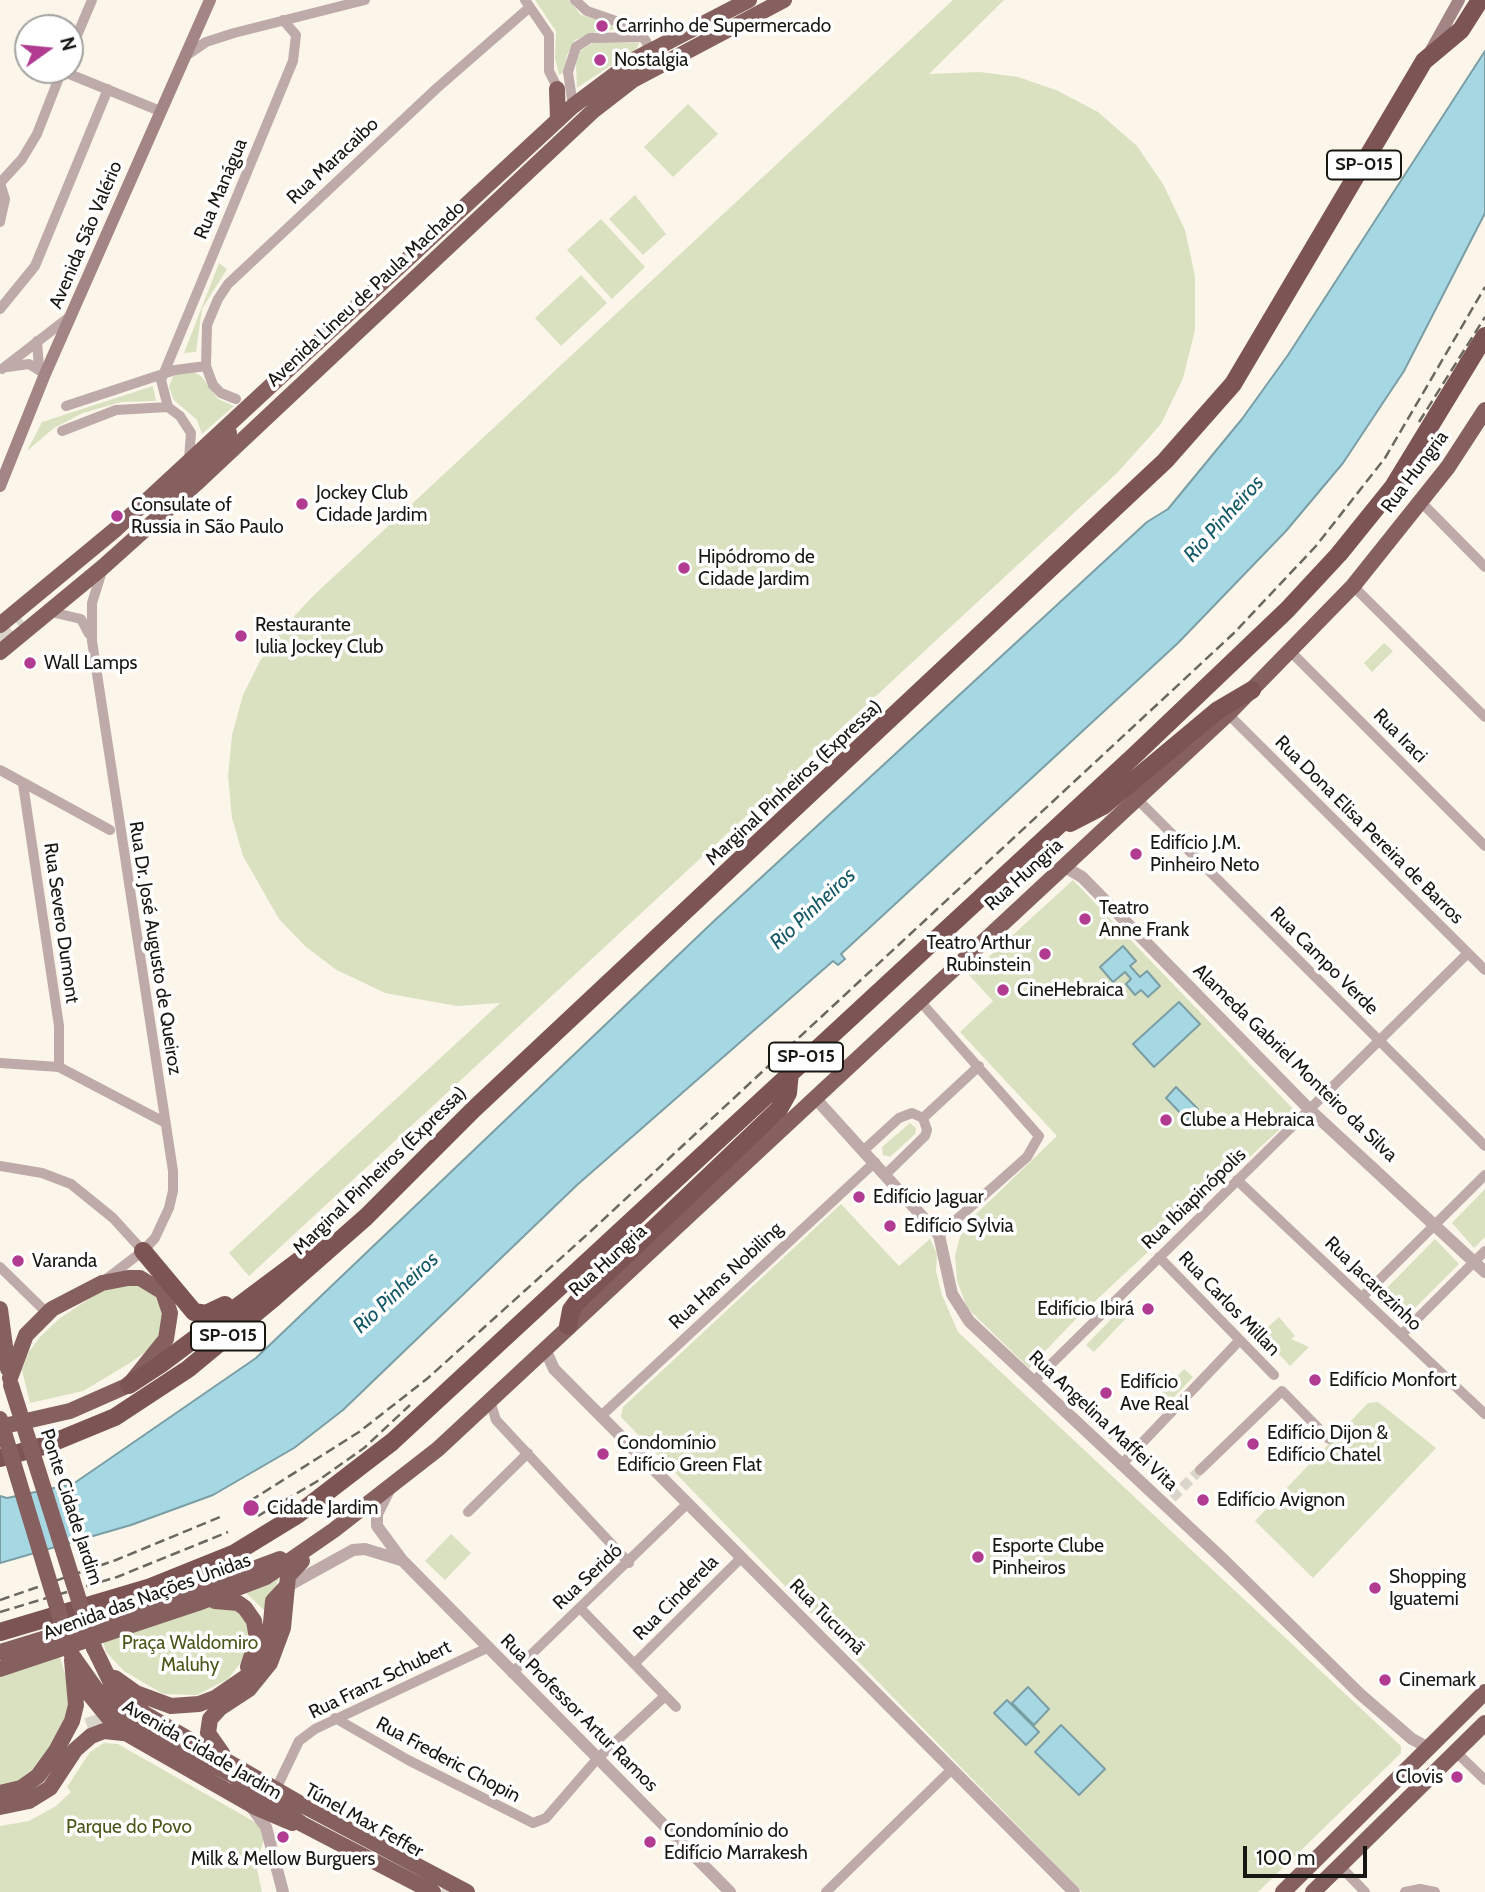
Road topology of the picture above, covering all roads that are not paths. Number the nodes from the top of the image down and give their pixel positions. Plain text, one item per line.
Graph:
1 (92, 0) edge
2 (210, 0) edge
3 (365, 0) edge
4 (575, 0) edge
5 (749, 0) edge
6 (784, 0) edge
7 (1459, 0) edge
8 (1480, 0) edge
9 (528, 3) edge
10 (84, 19) edge
11 (283, 20) junction
12 (646, 44) junction
13 (181, 60) junction
14 (1424, 61) junction
15 (84, 79) edge
16 (633, 80) junction
17 (57, 84) edge
18 (108, 89) junction
19 (557, 89) junction
20 (573, 106) junction
21 (160, 111) junction
22 (593, 111) junction
23 (558, 120) junction
24 (0, 183) edge
25 (0, 222) edge
26 (0, 309) edge
27 (73, 315) junction
28 (1485, 336) edge
29 (37, 341) junction
30 (206, 366) junction
31 (1, 369) edge
32 (42, 371) junction
33 (162, 375) junction
34 (268, 386) junction
35 (236, 399) dead end
36 (66, 406) dead end
37 (168, 407) junction
38 (1483, 416) edge
39 (259, 423) junction
40 (62, 431) dead end
41 (215, 450) junction
42 (189, 460) junction
43 (0, 486) edge
44 (1421, 502) junction
45 (103, 567) junction
46 (1485, 567) edge
47 (1353, 586) junction
48 (51, 612) junction
49 (24, 622) tunnel mouth
50 (0, 625) edge
51 (92, 641) junction
52 (1290, 651) junction
53 (0, 652) edge
54 (1252, 690) junction
55 (1484, 713) edge
56 (1228, 714) junction
57 (0, 770) edge
58 (23, 784) junction
59 (1138, 800) junction
60 (110, 830) dead end
61 (1054, 830) junction
62 (1485, 846) edge
63 (1071, 862) junction
64 (1468, 953) junction
65 (1484, 967) edge
66 (919, 1000) junction
67 (1379, 1041) junction
68 (0, 1063) edge
69 (979, 1066) junction
70 (59, 1067) junction
71 (790, 1072) junction
72 (816, 1099) junction
73 (1310, 1110) junction
74 (923, 1118) junction
75 (164, 1122) junction
76 (1485, 1146) edge
77 (864, 1150) junction
78 (875, 1162) junction
79 (0, 1166) edge
80 (887, 1173) junction
81 (1485, 1175) edge
82 (1237, 1180) junction
83 (366, 1217) junction
84 (1436, 1224) junction
85 (939, 1234) junction
86 (143, 1251) junction
87 (1485, 1251) edge
88 (1159, 1257) junction
89 (1474, 1261) junction
90 (0, 1267) edge
91 (1485, 1272) edge
92 (271, 1280) junction
93 (102, 1283) junction
94 (163, 1293) junction
95 (1362, 1297) junction
96 (0, 1309) edge
97 (47, 1313) junction
98 (568, 1326) junction
99 (1401, 1335) junction
100 (1238, 1342) junction
101 (545, 1349) junction
102 (529, 1364) junction
103 (554, 1370) junction
104 (1274, 1375) dead end
105 (1034, 1381) junction
106 (10, 1382) junction
107 (129, 1385) junction
108 (490, 1401) junction
109 (1485, 1414) edge
110 (601, 1416) junction
111 (0, 1419) edge
112 (0, 1427) edge
113 (1329, 1439) dead end
114 (528, 1453) junction
115 (0, 1458) edge
116 (1121, 1465) junction
117 (1200, 1470) tunnel mouth
118 (394, 1483) junction
119 (687, 1504) junction
120 (468, 1512) dead end
121 (334, 1530) junction
122 (302, 1550) junction
123 (741, 1558) junction
124 (402, 1560) junction
125 (629, 1563) junction
126 (286, 1587) junction
127 (198, 1603) junction
128 (580, 1608) junction
129 (20, 1627) junction
130 (0, 1632) edge
131 (0, 1640) edge
132 (94, 1648) joint
133 (487, 1648) junction
134 (0, 1652) edge
135 (71, 1654) junction
136 (635, 1663) junction
137 (99, 1664) junction
138 (0, 1670) edge
139 (512, 1674) junction
140 (238, 1682) junction
141 (1485, 1692) edge
142 (665, 1696) junction
143 (676, 1707) dead end
144 (145, 1714) junction
145 (335, 1718) junction
146 (1485, 1723) edge
147 (87, 1726) dead end
148 (127, 1730) junction
149 (1424, 1752) junction
150 (1456, 1752) junction
151 (597, 1759) junction
152 (231, 1763) junction
153 (952, 1769) junction
154 (1485, 1780) edge
155 (276, 1788) junction
156 (0, 1793) edge
157 (241, 1799) junction
158 (0, 1802) edge
159 (0, 1807) edge
160 (302, 1824) junction
161 (1340, 1866) junction
162 (429, 1887) edge
163 (283, 1892) edge
164 (467, 1892) edge
165 (730, 1892) edge
166 (826, 1892) edge
167 (1074, 1892) edge
168 (1283, 1892) edge
169 (1313, 1892) edge
170 (1365, 1892) edge
171 (1405, 1892) edge
172 (1435, 1892) edge

1 - 10 street
2 - 13 main road, Avenida São Valério
3 - 11 street
4 - 12 street
5 - 12 highway, Avenida Lineu de Paula Machado
6 - 16 highway, Avenida Lineu de Paula Machado
7 - 14 main road
8 - 14 highway, Marginal Pinheiros (Expressa) / SP-015
9 - 19 street
9 - 30 street, Rua Maracaibo
11 - 13 street
11 - 33 street, Rua Manágua
12 - 16 highway
12 - 20 highway, Avenida Lineu de Paula Machado
12 - 20 street
13 - 21 main road, Avenida São Valério
14 - 83 highway, Marginal Pinheiros (Expressa) / SP-015
15 - 18 street
16 - 22 highway, Avenida Lineu de Paula Machado
17 - 24 street
18 - 21 street
18 - 26 street
19 - 20 street
19 - 23 highway
20 - 22 highway
20 - 23 highway, Avenida Lineu de Paula Machado
21 - 27 main road, Avenida São Valério
22 - 39 highway, Avenida Lineu de Paula Machado
23 - 34 highway, Avenida Lineu de Paula Machado
24 - 25 street
27 - 29 street
27 - 32 main road, Avenida São Valério
28 - 61 highway, SP-015
29 - 31 street
29 - 32 street
30 - 33 street
30 - 35 street
31 - 32 street
32 - 43 main road, Avenida São Valério
33 - 36 street
33 - 37 street
34 - 41 highway
34 - 42 highway, Avenida Lineu de Paula Machado
37 - 40 street
37 - 42 street
38 - 44 highway, Rua Hungria
39 - 41 highway
39 - 45 highway, Avenida Lineu de Paula Machado
41 - 49 highway
42 - 50 highway, Avenida Lineu de Paula Machado
44 - 46 street
44 - 47 highway, Rua Hungria
45 - 48 highway, Avenida Lineu de Paula Machado
45 - 51 street, Rua Dr. José Augusto de Queiroz
47 - 52 highway, Rua Hungria
47 - 55 street
48 - 51 street
48 - 53 highway, Avenida Lineu de Paula Machado
51 - 75 street, Rua Dr. José Augusto de Queiroz
52 - 54 highway, Rua Hungria
52 - 62 street, Rua Iraci
54 - 56 highway, Rua Hungria
54 - 61 highway
56 - 59 highway, Rua Hungria
56 - 64 street, Rua Dona Elisa Pereira de Barros
57 - 58 street
58 - 60 street
58 - 70 street, Rua Severo Dumont
59 - 63 highway, Rua Hungria
59 - 67 street, Rua Campo Verde
61 - 71 highway, SP-015
63 - 66 highway, Rua Hungria
63 - 73 street, Alameda Gabriel Monteiro da Silva
64 - 65 street, Rua Dona Elisa Pereira de Barros
64 - 67 street, Rua Ibiapinópolis
66 - 69 street
66 - 72 highway, Rua Hungria
67 - 73 street, Rua Ibiapinópolis
67 - 76 street, Rua Campo Verde
68 - 70 street
69 - 74 street
69 - 85 street
70 - 75 street
71 - 98 highway
71 - 129 highway, SP-015
72 - 77 street, Rua Angelina Maffei Vita
72 - 98 highway, Rua Hungria
73 - 82 street, Rua Ibiapinópolis
73 - 84 street, Alameda Gabriel Monteiro da Silva
74 - 77 street
74 - 80 street
75 - 86 street, Rua Dr. José Augusto de Queiroz
77 - 78 street, Rua Angelina Maffei Vita
78 - 80 street, Rua Angelina Maffei Vita
78 - 110 street, Rua Hans Nobiling
79 - 86 street
80 - 85 street, Rua Angelina Maffei Vita
81 - 84 street
82 - 88 street, Rua Ibiapinópolis
82 - 95 street, Rua Jacarezinho
83 - 92 highway
83 - 115 highway, Marginal Pinheiros (Expressa) / SP-015
84 - 89 street, Alameda Gabriel Monteiro da Silva
84 - 95 street
85 - 105 street, Rua Angelina Maffei Vita
86 - 92 highway
86 - 93 street, Rua Dr. José Augusto de Queiroz
86 - 94 highway
87 - 89 street
88 - 100 street, Rua Carlos Millan
88 - 105 street, Rua Ibiapinópolis
89 - 91 street, Alameda Gabriel Monteiro da Silva
89 - 99 street
90 - 97 street
92 - 107 highway
93 - 94 highway
93 - 97 highway
94 - 107 highway
95 - 99 street, Rua Jacarezinho
96 - 106 highway, Ponte Cidade Jardim
97 - 106 highway
98 - 101 highway, Rua Hungria
99 - 109 street, Rua Jacarezinho
100 - 104 street, Rua Carlos Millan
100 - 116 street
101 - 102 highway, Rua Hungria
101 - 103 street, Rua Tucumã
102 - 103 street
102 - 108 highway, Rua Hungria
103 - 110 street, Rua Tucumã
105 - 116 street, Rua Angelina Maffei Vita
106 - 132 highway, Ponte Cidade Jardim, bridge
107 - 112 highway
108 - 114 street
108 - 118 highway, Rua Hungria
110 - 119 street, Rua Tucumã
111 - 135 highway, bridge
113 - 117 street
114 - 120 street
114 - 125 street
116 - 149 street, Rua Angelina Maffei Vita
118 - 121 highway, Rua Hungria
118 - 124 street, Rua Professor Artur Ramos
119 - 123 street, Rua Tucumã
119 - 125 street, Rua Seridó
121 - 122 highway, Avenida das Nações Unidas
121 - 126 highway
122 - 127 highway, Avenida das Nações Unidas
122 - 134 highway, Avenida das Nações Unidas
123 - 136 street, Rua Cinderela
123 - 153 street, Rua Tucumã
124 - 126 street, Rua Professor Artur Ramos
124 - 133 street, Rua Professor Artur Ramos
125 - 128 street, Rua Seridó
126 - 140 highway
126 - 152 highway
127 - 138 highway, Avenida das Nações Unidas
127 - 140 highway
128 - 136 street
128 - 139 street, Rua Seridó
129 - 130 highway, SP-015
129 - 131 highway
132 - 137 highway, Avenida Cidade Jardim
133 - 139 street, Rua Professor Artur Ramos
133 - 145 street, Rua Franz Schubert
135 - 148 highway, Avenida Cidade Jardim
135 - 156 highway
135 - 160 highway, Avenida Cidade Jardim
136 - 142 street
137 - 140 highway
137 - 144 highway, Avenida Cidade Jardim
139 - 151 street, Rua Professor Artur Ramos
141 - 149 highway
142 - 143 street
142 - 151 street
144 - 152 highway, Avenida Cidade Jardim
144 - 162 highway, Túnel Max Feffer
145 - 151 street, Rua Frederic Chopin
145 - 155 street, Rua Franz Schubert
146 - 150 highway
147 - 158 highway
148 - 157 highway, Avenida Cidade Jardim
148 - 159 highway
148 - 160 highway
149 - 168 highway
150 - 154 street
150 - 161 highway
151 - 165 street, Rua Professor Artur Ramos
152 - 155 highway, Avenida Cidade Jardim
153 - 166 street
153 - 167 street, Rua Tucumã
155 - 164 highway, Avenida Cidade Jardim
157 - 160 highway, Avenida Cidade Jardim
157 - 163 street
160 - 162 highway, Avenida Cidade Jardim
161 - 169 highway
161 - 170 street
171 - 172 street

